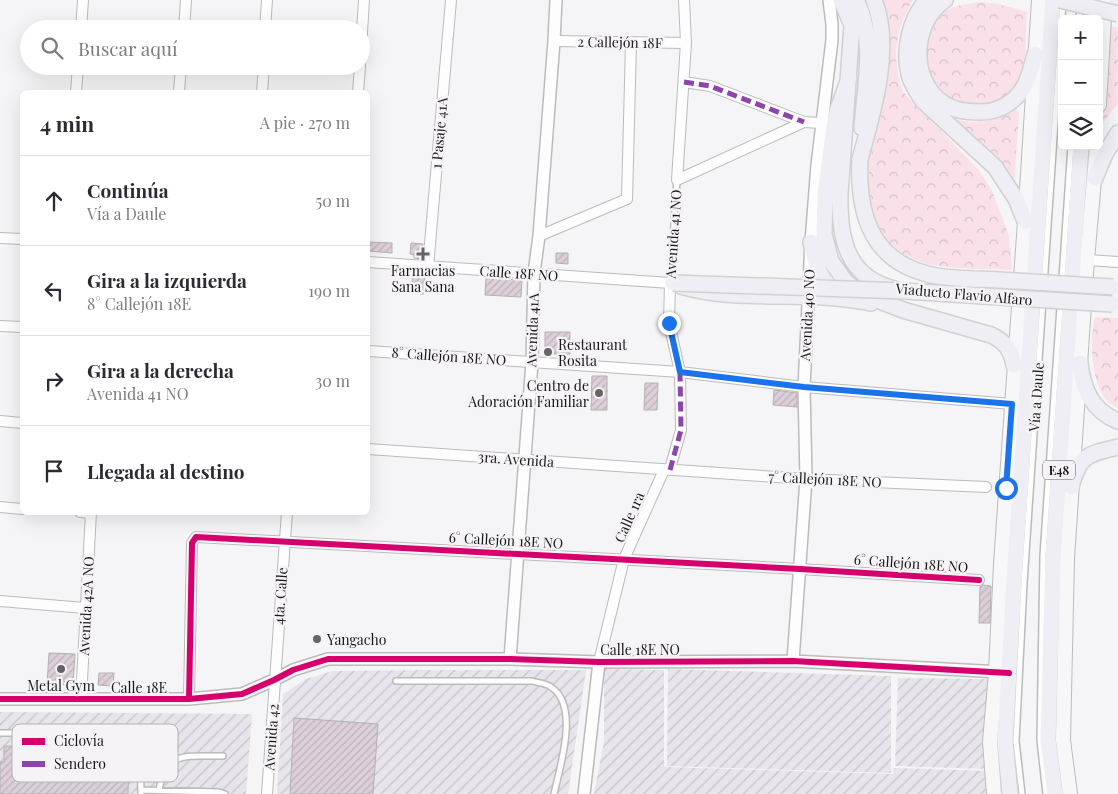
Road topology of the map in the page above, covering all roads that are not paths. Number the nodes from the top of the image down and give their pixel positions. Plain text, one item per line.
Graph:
1 (82, 0) edge
2 (186, 0) edge
3 (267, 0) edge
4 (364, 0) edge
5 (451, 0) edge
6 (556, 0) edge
7 (684, 0) edge
8 (829, 0) edge
9 (841, 0) edge
10 (856, 0) edge
11 (874, 0) edge
12 (927, 0) edge
13 (945, 0) edge
14 (1039, 0) edge
15 (1053, 0) edge
16 (1062, 0) edge
17 (1081, 0) edge
18 (1091, 0) edge
19 (1105, 0) edge
20 (1118, 14) edge
21 (1080, 15) edge
22 (1090, 15) edge
23 (81, 20) edge
24 (185, 20) edge
25 (266, 20) edge
26 (363, 20) edge
27 (554, 41) junction
28 (631, 42) junction
29 (686, 44) junction
30 (1035, 54) junction
31 (1102, 60) edge
32 (77, 75) edge
33 (180, 75) edge
34 (263, 75) edge
35 (359, 75) edge
36 (849, 78) junction
37 (684, 82) junction
38 (76, 90) edge
39 (179, 90) edge
40 (262, 90) edge
41 (358, 90) edge
42 (804, 122) junction
43 (821, 123) junction
44 (1118, 133) edge
45 (1071, 150) edge
46 (1081, 150) edge
47 (1097, 150) edge
48 (860, 159) junction
49 (1095, 178) junction
50 (677, 180) junction
51 (1025, 221) junction
52 (539, 236) junction
53 (0, 238) edge
54 (20, 239) edge
55 (811, 242) junction
56 (1087, 260) junction
57 (370, 262) edge
58 (1118, 262) edge
59 (428, 267) junction
60 (534, 273) junction
61 (671, 283) junction
62 (1116, 287) edge
63 (904, 291) junction
64 (808, 297) junction
65 (861, 301) junction
66 (1115, 305) edge
67 (903, 310) junction
68 (0, 326) edge
69 (20, 327) edge
70 (370, 350) edge
71 (532, 362) junction
72 (1080, 363) junction
73 (1014, 365) junction
74 (680, 372) junction
75 (804, 387) junction
76 (1012, 404) junction
77 (0, 421) edge
78 (1118, 421) edge
79 (20, 423) edge
80 (1118, 447) edge
81 (370, 449) edge
82 (525, 460) junction
83 (667, 468) junction
84 (806, 479) junction
85 (1072, 487) junction
86 (986, 488) dead end
87 (0, 507) edge
88 (20, 509) edge
89 (91, 515) edge
90 (287, 515) edge
91 (285, 540) junction
92 (519, 554) junction
93 (624, 559) junction
94 (800, 569) junction
95 (979, 580) dead end
96 (0, 601) edge
97 (86, 608) junction
98 (510, 659) junction
99 (793, 661) junction
100 (599, 662) junction
101 (1003, 672) junction
102 (274, 680) junction
103 (396, 681) dead end
104 (0, 699) edge
105 (81, 699) junction
106 (189, 699) junction
107 (223, 756) dead end
108 (178, 759) edge
109 (160, 782) edge
110 (159, 790) junction
111 (141, 792) edge
112 (225, 794) edge
113 (267, 794) edge
114 (554, 794) edge
115 (584, 794) edge
116 (994, 794) edge
117 (1010, 794) edge
118 (1022, 794) edge
119 (1046, 794) edge
120 (1056, 794) edge
121 (1070, 794) edge

1 - 23 street
2 - 24 street
3 - 25 street
4 - 26 street
5 - 59 street, 1 Pasaje 41A
6 - 27 street, Avenida 41A
7 - 29 street, Avenida 41 NO
8 - 43 street, Avenida 40 NO
9 - 36 main road, Viaducto Flavio Alfaro
10 - 48 main road
11 - 48 main road
12 - 51 main road
13 - 30 main road
14 - 30 main road, Vía a Daule / E48
15 - 101 main road, Vía a Daule / E48
16 - 20 main road, bridge
16 - 118 lane, Vía a Daule
17 - 21 lane
18 - 22 main road
19 - 31 main road
27 - 28 street, 2 Callejón 18F
27 - 52 street, Avenida 41A
28 - 29 street, 2 Callejón 18F
28 - 52 street
29 - 37 street, Avenida 41 NO
30 - 51 main road, Vía a Daule / E48
32 - 38 street
33 - 39 street
34 - 40 street
35 - 41 street
36 - 63 main road, Viaducto Flavio Alfaro, bridge
36 - 67 main road
37 - 42 street
37 - 50 street, Avenida 41 NO
42 - 43 street
42 - 50 street
43 - 55 street, Avenida 40 NO
44 - 49 main road
45 - 119 lane, Vía a Daule
46 - 120 main road, Vía a Daule / E48
47 - 49 main road, E48
48 - 62 main road, bridge
49 - 56 main road, E48
50 - 61 lane, Avenida 41 NO
51 - 73 main road, Vía a Daule / E48
52 - 60 street, Avenida 41A
53 - 54 street
55 - 64 street, Avenida 40 NO
55 - 65 main road
56 - 58 street
56 - 72 main road, E48
57 - 59 street, Calle 18F NO
59 - 60 street, Calle 18F NO
60 - 61 street, Calle 18F NO
60 - 71 street, Avenida 41A
61 - 63 main road, bridge
61 - 64 main road
61 - 74 street, Avenida 41 NO
63 - 66 main road, Viaducto Flavio Alfaro, bridge
64 - 65 main road
64 - 75 street, Avenida 40 NO
65 - 67 main road
67 - 73 main road
68 - 69 street
70 - 71 street, 8° Callejón 18E NO
71 - 74 street, 8° Callejón 18E NO
71 - 82 street, Avenida 41A
72 - 78 main road
72 - 85 main road, E48
73 - 76 main road, Vía a Daule / E48
74 - 75 street, 8° Callejón 18E NO
74 - 83 street, Avenida 41 NO
75 - 76 street, 8° Callejón 18E NO
75 - 84 street, Avenida 40 NO
76 - 101 main road, Vía a Daule / E48
77 - 79 street
80 - 85 main road
81 - 82 street, 3ra. Avenida
82 - 83 street, 3ra. Avenida
82 - 92 street, Avenida 41A
83 - 84 street, 7° Callejón 18E NO
83 - 93 street, Calle 1ra
84 - 86 street, 7° Callejón 18E NO
84 - 94 street, Avenida 40 NO
85 - 121 main road, E48
87 - 88 street
89 - 97 street, Avenida 42A NO
90 - 91 street, 4ta. Calle
91 - 92 street, 6° Callejón 18E NO
91 - 102 street, 4ta. Calle
91 - 106 street, 6° Callejón 18E NO
92 - 93 street, 6° Callejón 18E NO
92 - 98 street, Avenida 41A
93 - 94 street, 6° Callejón 18E NO
93 - 100 street, Calle 1ra
94 - 95 street, 6° Callejón 18E NO
94 - 99 street, Avenida 40 NO
96 - 97 street
97 - 105 street, Avenida 42A NO
98 - 100 street, Calle 18E NO
98 - 102 street, Calle 18E NO
99 - 100 street, Calle 18E NO
99 - 101 street, Calle 18E NO
100 - 115 street, Calle 1ra
101 - 116 main road, Vía a Daule / E48
101 - 117 main road, Vía a Daule / E48
102 - 106 street, Calle 18E
102 - 113 street, Avenida 42
103 - 114 lane
104 - 105 street, Calle 18E
105 - 106 street, Calle 18E
107 - 108 lane
109 - 110 lane
110 - 111 lane
110 - 112 lane

